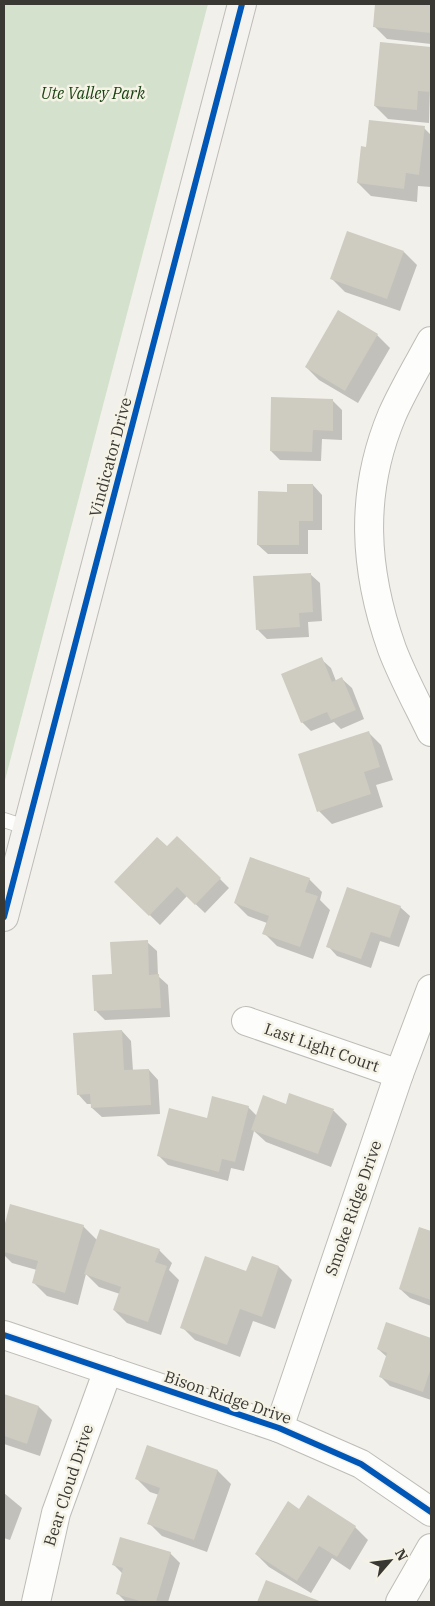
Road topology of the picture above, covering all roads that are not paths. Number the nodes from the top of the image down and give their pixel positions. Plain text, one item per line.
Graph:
1 (242, 4) edge
2 (431, 341) edge
3 (431, 732) edge
4 (16, 824) edge
5 (4, 917) edge
6 (431, 989) edge
7 (246, 1021) dead end
8 (399, 1074) junction
9 (4, 1335) edge
10 (108, 1370) junction
11 (279, 1428) junction
12 (431, 1512) edge
13 (431, 1548) edge
14 (36, 1602) edge
15 (400, 1602) edge

1 - 4 main road, Vindicator Drive
2 - 3 street
4 - 5 main road, Vindicator Drive
6 - 8 street, Smoke Ridge Drive
7 - 8 street, Last Light Court
8 - 11 street, Smoke Ridge Drive
9 - 10 street, Bison Ridge Drive
10 - 11 street, Bison Ridge Drive
10 - 14 street, Bear Cloud Drive
11 - 12 street, Bison Ridge Drive
13 - 15 street

